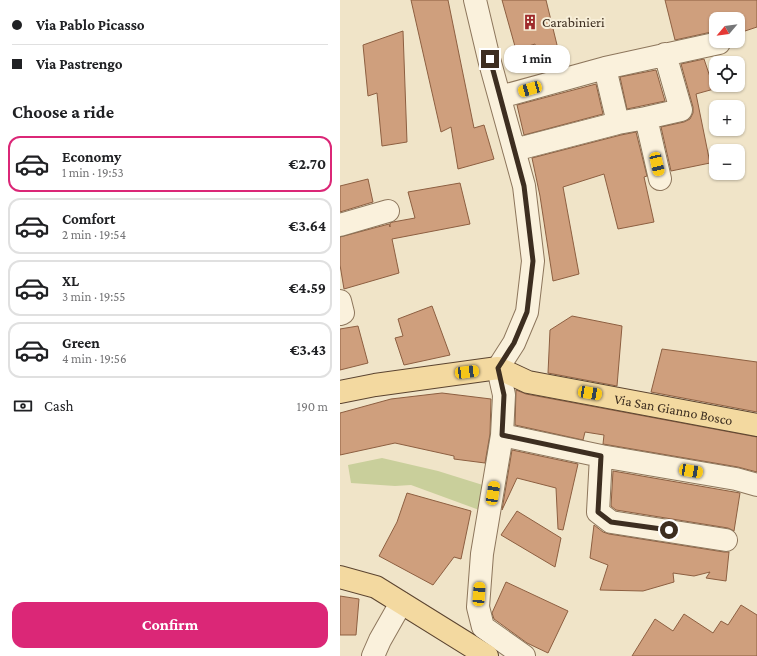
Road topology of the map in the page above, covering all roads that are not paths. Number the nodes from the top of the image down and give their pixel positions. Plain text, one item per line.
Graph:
1 (475, 0) edge
2 (709, 45) edge
3 (665, 54) junction
4 (605, 68) junction
5 (500, 97) junction
6 (646, 118) junction
7 (618, 123) junction
8 (514, 150) junction
9 (660, 179) dead end
10 (388, 211) dead end
11 (340, 225) edge
12 (340, 301) edge
13 (340, 314) edge
14 (498, 368) junction
15 (340, 392) edge
16 (757, 425) edge
17 (502, 435) junction
18 (601, 456) junction
19 (757, 485) edge
20 (726, 540) dead end
21 (340, 577) edge
22 (401, 603) junction
23 (373, 656) edge
24 (487, 656) edge
25 (524, 656) edge

1 - 5 street
2 - 3 street
3 - 4 street
3 - 6 street
4 - 5 street
4 - 7 street
5 - 8 street
6 - 7 street
6 - 9 street
7 - 8 street
8 - 14 street
10 - 11 street
12 - 13 street
14 - 15 main road
14 - 16 main road, Via San Gianno Bosco
14 - 17 street
17 - 18 street
17 - 25 street
18 - 19 street
18 - 20 street
21 - 22 main road
22 - 23 street
22 - 24 main road

